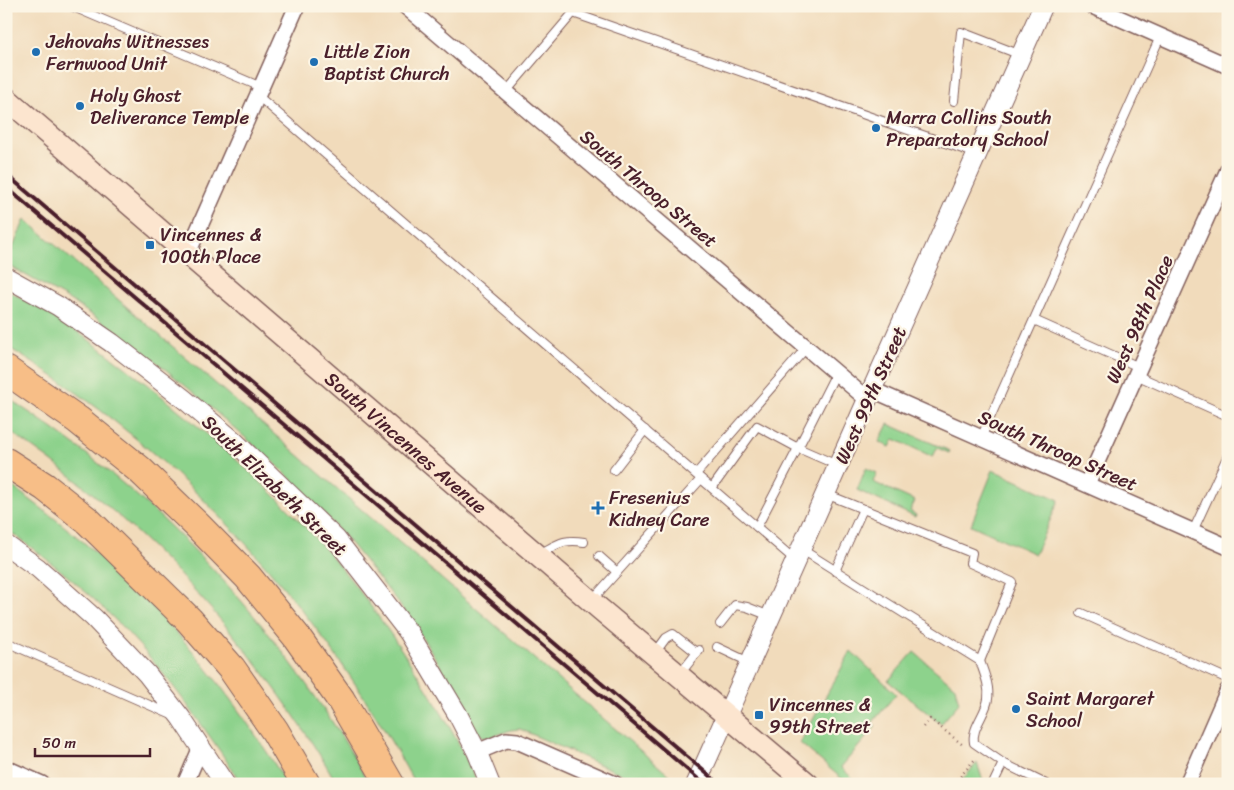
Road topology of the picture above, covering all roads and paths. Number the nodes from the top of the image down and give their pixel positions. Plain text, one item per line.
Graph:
1 (71, 6) edge
2 (297, 6) edge
3 (405, 6) edge
4 (1043, 6) edge
5 (1092, 6) edge
6 (573, 9) edge
7 (1160, 37) junction
8 (1021, 55) junction
9 (1228, 66) edge
10 (260, 91) junction
11 (505, 93) junction
12 (6, 98) edge
13 (954, 101) dead end
14 (977, 154) junction
15 (1228, 170) edge
16 (188, 253) junction
17 (6, 277) edge
18 (1034, 320) junction
19 (806, 348) junction
20 (6, 370) edge
21 (1138, 371) junction
22 (836, 373) junction
23 (870, 395) junction
24 (1228, 416) edge
25 (645, 430) junction
26 (982, 438) junction
27 (798, 448) junction
28 (1228, 455) edge
29 (6, 462) edge
30 (839, 466) junction
31 (614, 470) dead end
32 (699, 477) junction
33 (1087, 484) junction
34 (712, 488) junction
35 (826, 494) junction
36 (863, 509) junction
37 (757, 527) junction
38 (1193, 531) junction
39 (584, 542) dead end
40 (6, 545) edge
41 (1228, 547) edge
42 (538, 555) junction
43 (799, 555) junction
44 (599, 556) dead end
45 (835, 571) junction
46 (617, 572) junction
47 (592, 602) junction
48 (1081, 613) dead end
49 (772, 617) junction
50 (720, 624) dead end
51 (6, 642) edge
52 (717, 647) dead end
53 (654, 654) junction
54 (980, 661) junction
55 (751, 663) junction
56 (679, 675) junction
57 (1228, 679) edge
58 (1228, 690) edge
59 (728, 716) junction
60 (181, 718) junction
61 (923, 727) dead end
62 (964, 746) dead end
63 (201, 747) junction
64 (477, 752) junction
65 (977, 756) dead end
66 (1003, 764) junction
67 (6, 768) edge
68 (42, 784) edge
69 (185, 784) edge
70 (225, 784) edge
71 (306, 784) edge
72 (390, 784) edge
73 (490, 784) edge
74 (615, 784) edge
75 (696, 784) edge
76 (808, 784) edge
77 (954, 784) edge
78 (994, 784) edge
79 (1046, 784) edge
80 (1187, 784) edge

1 - 10 lane
2 - 10 street
3 - 11 street, South Throop Street
4 - 8 street, West 99th Street
5 - 7 street
6 - 11 lane
6 - 14 lane
7 - 9 street
7 - 18 lane
8 - 13 lane
8 - 14 street, West 99th Street
10 - 16 street
10 - 25 lane
11 - 19 street, South Throop Street
12 - 16 main road, South Vincennes Avenue
14 - 23 street, West 99th Street
15 - 21 street, West 98th Place
16 - 42 main road, South Vincennes Avenue
17 - 64 street, South Elizabeth Street
18 - 21 lane
18 - 26 lane
19 - 22 street, South Throop Street
19 - 32 lane
20 - 72 highway
21 - 24 lane
21 - 33 street, West 98th Place
22 - 23 street, South Throop Street
22 - 27 lane
23 - 26 street, South Throop Street
23 - 30 street, West 99th Street
25 - 31 lane
25 - 32 lane
26 - 33 street, South Throop Street
27 - 30 lane
27 - 34 lane
27 - 37 lane
28 - 38 lane
29 - 71 highway
30 - 35 street, West 99th Street
32 - 34 lane
32 - 46 lane
33 - 38 street, South Throop Street
34 - 37 lane
35 - 36 lane
35 - 43 street, West 99th Street
36 - 45 lane
36 - 54 lane
37 - 43 lane
38 - 41 street, South Throop Street
39 - 42 lane
40 - 60 street
42 - 47 main road, South Vincennes Avenue
43 - 45 lane
43 - 49 street, West 99th Street
44 - 46 lane
45 - 54 lane
46 - 47 lane
47 - 53 main road, South Vincennes Avenue
48 - 57 lane
49 - 50 lane
49 - 55 street, West 99th Street
51 - 60 lane
52 - 55 lane
53 - 56 main road, South Vincennes Avenue
53 - 56 lane
54 - 66 lane
55 - 59 street, West 99th Street
56 - 59 main road, South Vincennes Avenue
58 - 80 street
59 - 75 street, West 99th Street
59 - 76 main road, South Vincennes Avenue
60 - 63 street
61 - 62 path
63 - 69 street
63 - 70 street
64 - 73 street, South Elizabeth Street
64 - 74 street
65 - 77 path
66 - 78 lane
66 - 79 lane
67 - 68 street

